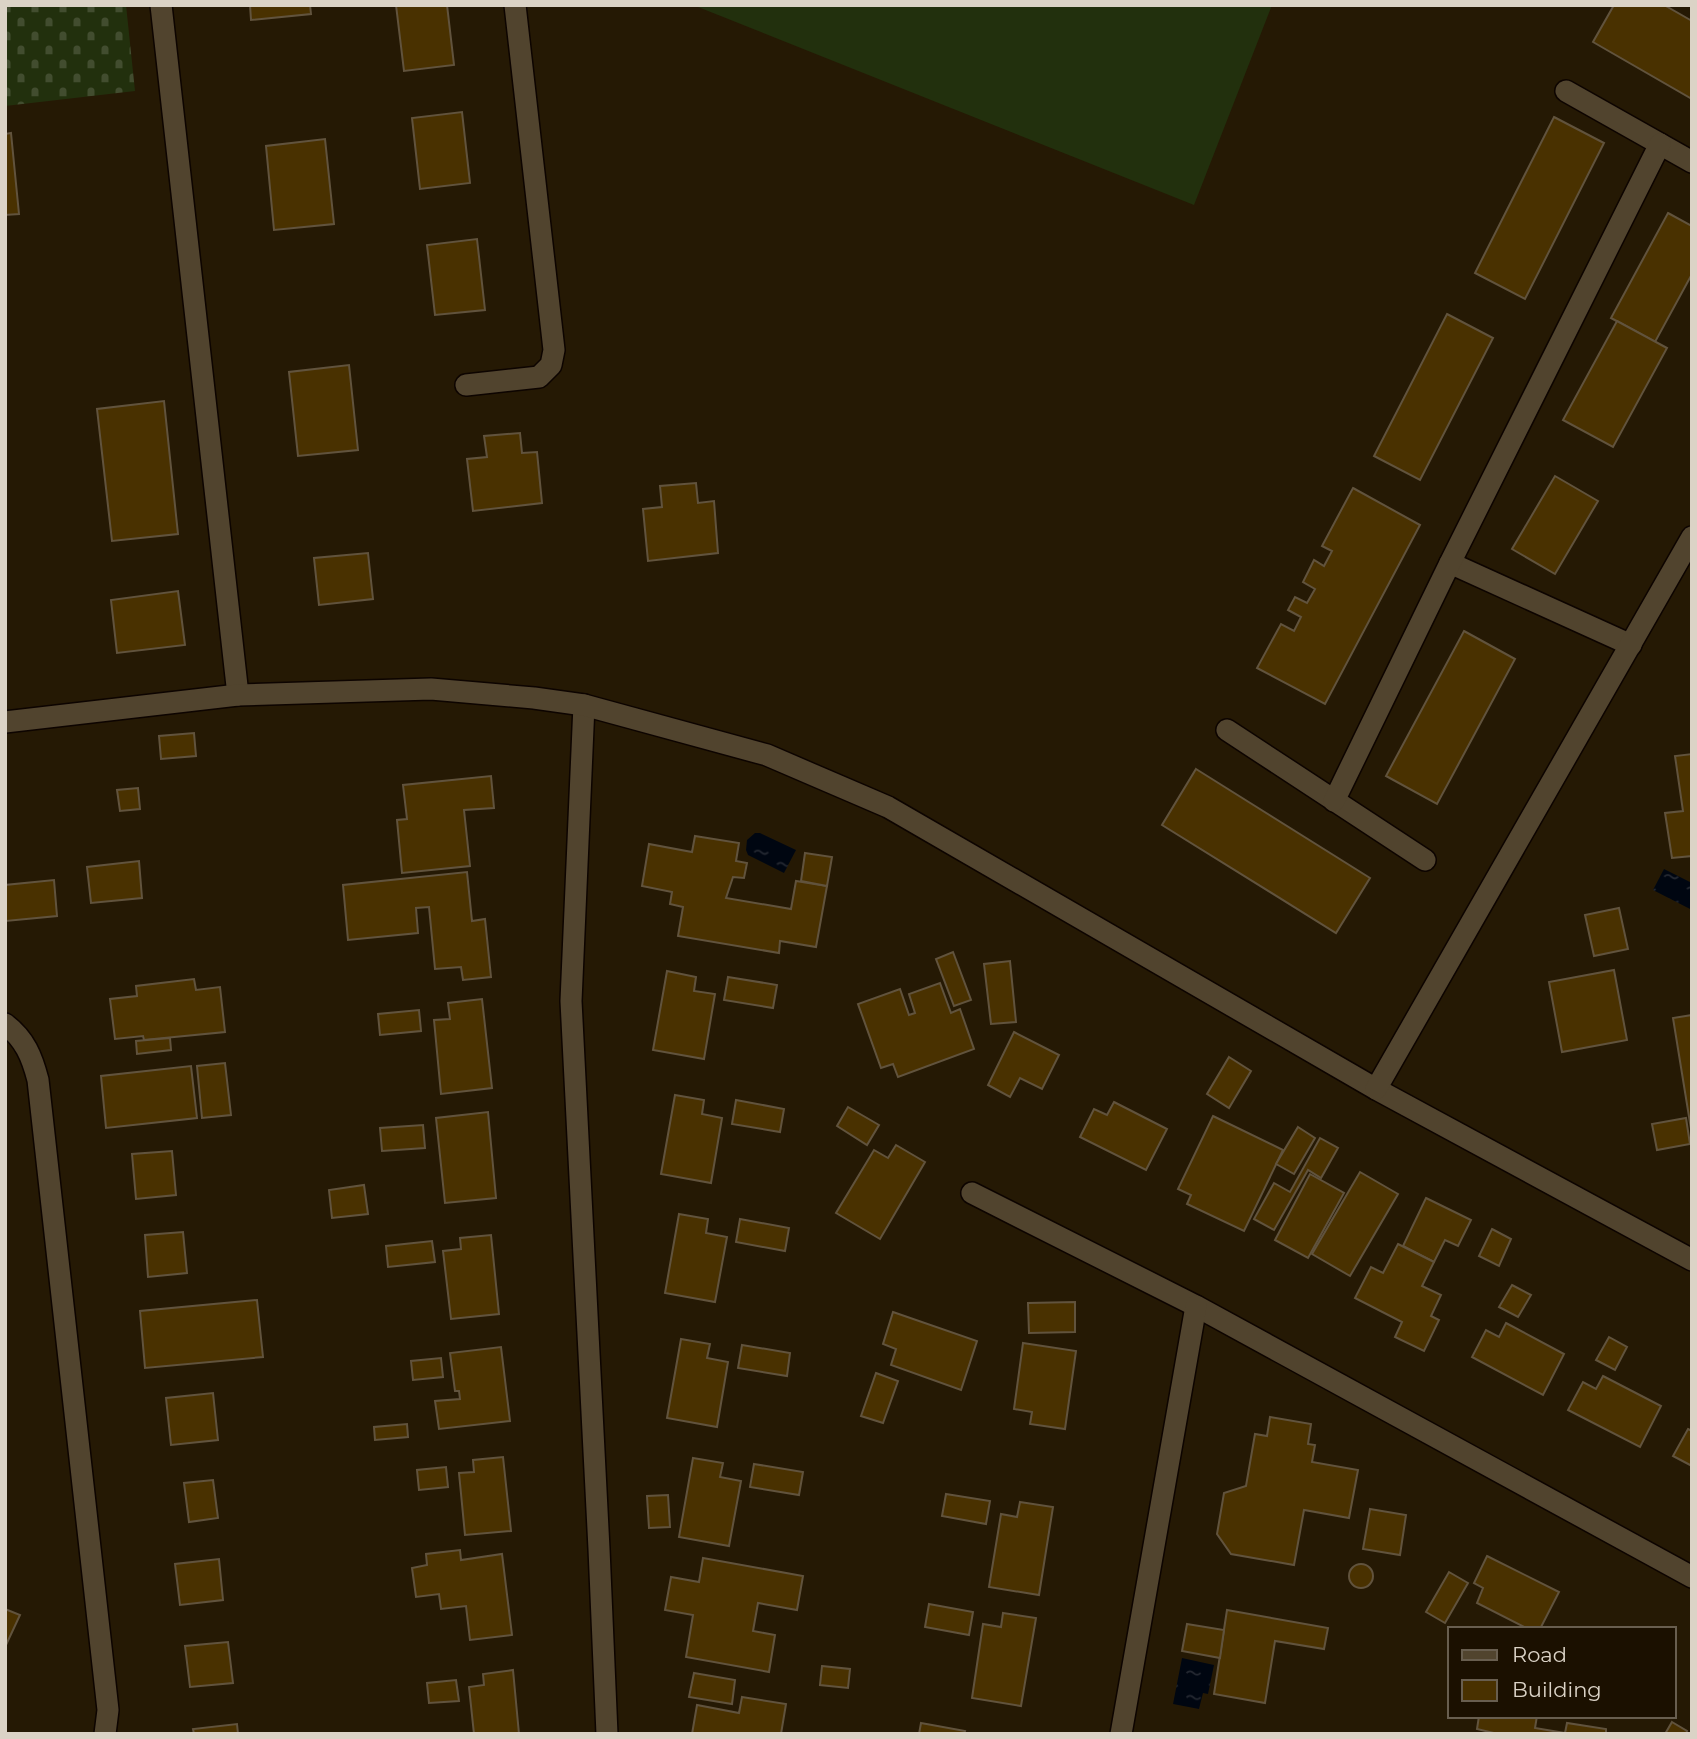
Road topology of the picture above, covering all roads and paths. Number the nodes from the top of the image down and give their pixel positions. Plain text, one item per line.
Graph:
1 (161, 5) edge
2 (515, 5) edge
3 (1566, 91) dead end
4 (1660, 144) junction
5 (1692, 162) edge
6 (466, 385) dead end
7 (1692, 537) edge
8 (1450, 563) junction
9 (1631, 645) junction
10 (238, 695) junction
11 (584, 705) junction
12 (5, 722) edge
13 (1227, 730) dead end
14 (1334, 801) junction
15 (1425, 860) dead end
16 (5, 1024) edge
17 (1376, 1089) junction
18 (972, 1193) dead end
19 (1692, 1260) edge
20 (1196, 1306) junction
21 (1692, 1577) edge
22 (105, 1734) edge
23 (607, 1734) edge
24 (1121, 1734) edge

1 - 10 street
2 - 6 street
3 - 4 street
4 - 5 street
4 - 8 street
7 - 9 street
8 - 9 street
8 - 14 street
9 - 17 street
10 - 11 street
10 - 12 street
11 - 17 street
11 - 23 street
13 - 14 street
14 - 15 street
16 - 22 street
17 - 19 street
18 - 20 street
20 - 21 street
20 - 24 street

